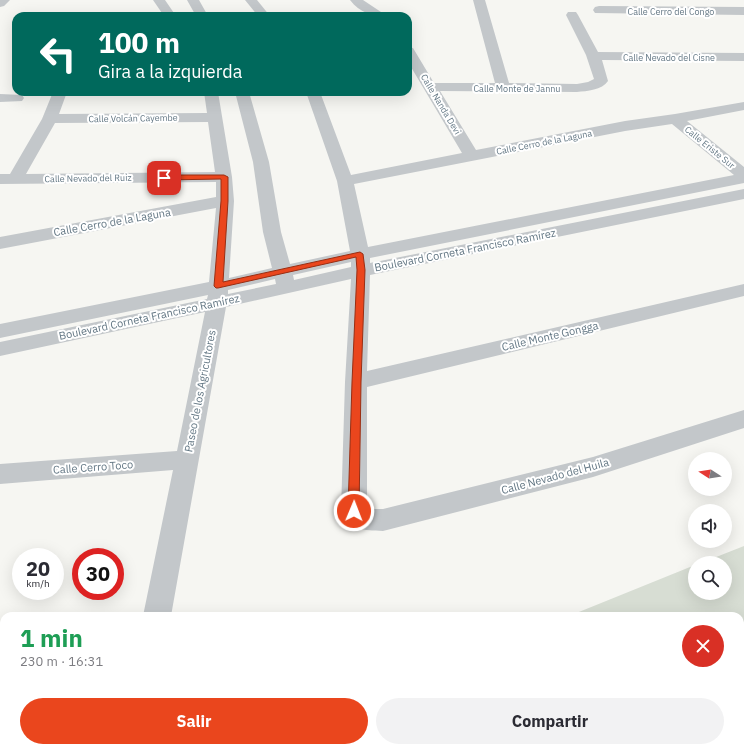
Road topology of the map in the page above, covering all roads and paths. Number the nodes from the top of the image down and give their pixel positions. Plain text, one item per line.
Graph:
1 (4, 0) edge
2 (159, 0) edge
3 (193, 0) edge
4 (251, 0) edge
5 (356, 0) edge
6 (479, 0) edge
7 (0, 4) edge
8 (599, 10) dead end
9 (744, 11) edge
10 (167, 12) edge
11 (200, 12) edge
12 (261, 12) edge
13 (374, 12) edge
14 (572, 15) dead end
15 (594, 56) junction
16 (412, 57) edge
17 (744, 57) edge
18 (431, 87) junction
19 (503, 88) junction
20 (59, 96) edge
21 (212, 96) edge
22 (243, 96) edge
23 (314, 96) edge
24 (0, 98) edge
25 (17, 98) dead end
26 (744, 106) edge
27 (216, 117) junction
28 (50, 119) junction
29 (675, 119) junction
30 (472, 157) junction
31 (744, 175) edge
32 (224, 177) junction
33 (744, 178) edge
34 (8, 179) edge
35 (345, 181) junction
36 (744, 194) edge
37 (225, 201) junction
38 (0, 243) edge
39 (360, 262) junction
40 (285, 279) junction
41 (744, 290) edge
42 (218, 294) junction
43 (0, 330) edge
44 (0, 349) edge
45 (356, 382) junction
46 (744, 419) edge
47 (186, 460) junction
48 (0, 474) edge
49 (158, 612) edge

1 - 7 street
2 - 10 street
3 - 11 street
4 - 12 street
5 - 13 street
6 - 19 street
8 - 9 street, Calle Cerro del Congo
14 - 15 street
15 - 17 street, Calle Nevado del Cisne
15 - 19 street, Calle Monte de Jannu
16 - 18 street, Calle Nanda Devi
18 - 19 street, Calle Monte de Jannu
18 - 30 street, Calle Nanda Devi
20 - 28 street
21 - 27 street, Paseo de los Agricultores
22 - 40 street
23 - 35 street
24 - 25 street
26 - 29 street, Calle Cerro de la Laguna
27 - 28 street, Calle Volcán Cayembe
27 - 32 street, Paseo de los Agricultores
28 - 34 street
29 - 30 street, Calle Cerro de la Laguna
29 - 31 street, Calle Eriste Sur
30 - 35 street, Calle Cerro de la Laguna
32 - 34 street, Calle Nevado del Ruiz
32 - 37 street, Paseo de los Agricultores
33 - 39 street, Boulevard Corneta Francisco Ramírez
35 - 39 street
36 - 39 street, Boulevard Corneta Francisco Ramírez
37 - 38 street, Calle Cerro de la Laguna
37 - 42 street, Paseo de los Agricultores
39 - 40 street, Boulevard Corneta Francisco Ramírez
39 - 45 street
40 - 42 street, Boulevard Corneta Francisco Ramírez
41 - 45 street, Calle Monte Gongga
42 - 43 street, Boulevard Corneta Francisco Ramírez
42 - 44 street, Boulevard Corneta Francisco Ramírez
42 - 47 street, Paseo de los Agricultores
45 - 46 street, Calle Nevado del Huila
47 - 48 street, Calle Cerro Toco
47 - 49 street, Paseo de los Agricultores

